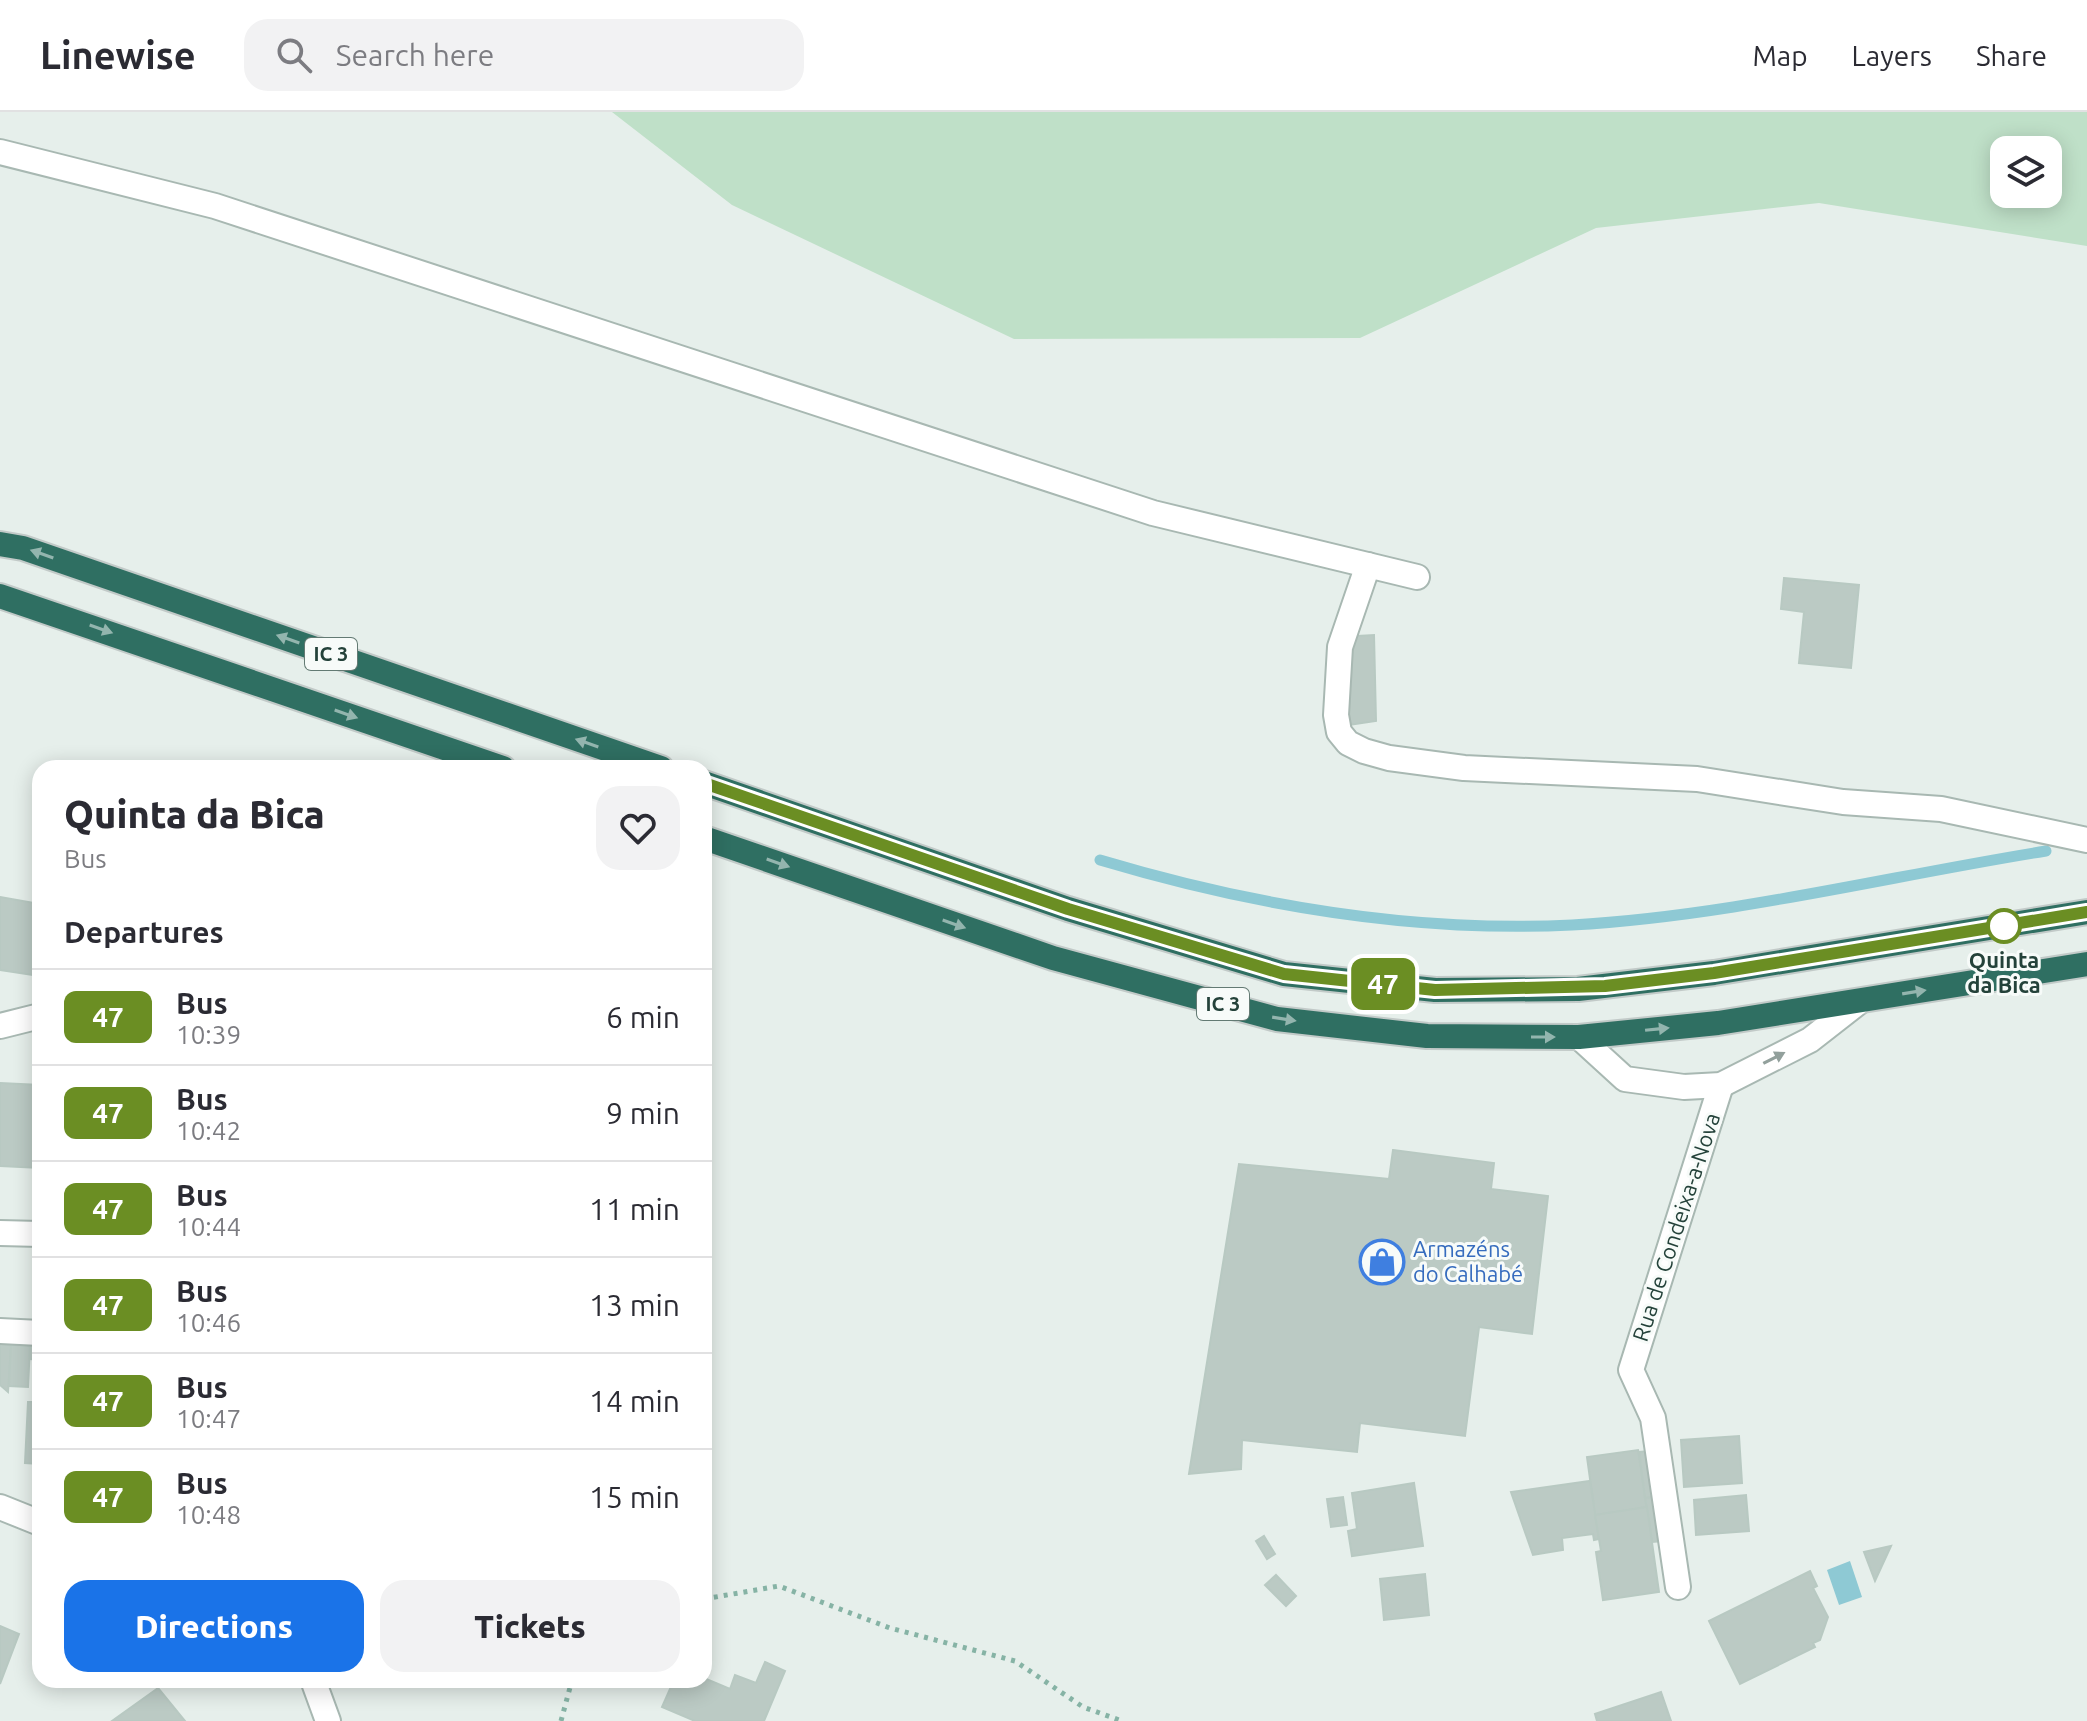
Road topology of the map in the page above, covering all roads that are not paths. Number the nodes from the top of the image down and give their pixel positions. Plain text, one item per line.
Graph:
1 (0, 152) edge
2 (0, 544) edge
3 (1368, 565) junction
4 (1417, 577) dead end
5 (0, 596) edge
6 (480, 760) edge
7 (638, 760) edge
8 (712, 786) edge
9 (2087, 840) edge
10 (712, 841) edge
11 (2087, 912) edge
12 (2087, 964) edge
13 (1860, 1001) junction
14 (32, 1018) edge
15 (0, 1026) edge
16 (1579, 1037) junction
17 (1721, 1085) junction
18 (0, 1233) edge
19 (32, 1234) edge
20 (0, 1331) edge
21 (32, 1333) edge
22 (0, 1507) edge
23 (32, 1520) edge
24 (1678, 1587) dead end
25 (316, 1688) edge
26 (328, 1721) edge

1 - 3 street
7 -> 2 highway, IC 3
3 - 4 street
3 - 9 street
5 -> 6 highway, IC 3
8 - 11 highway, IC 3
10 -> 16 highway, IC 3
13 -> 12 highway, IC 3
16 -> 13 highway, IC 3
17 -> 13 street
14 - 15 street
16 - 17 street
17 - 24 street, Rua de Condeixa-a-Nova
18 - 19 street
20 - 21 street
22 - 23 street
25 - 26 street

